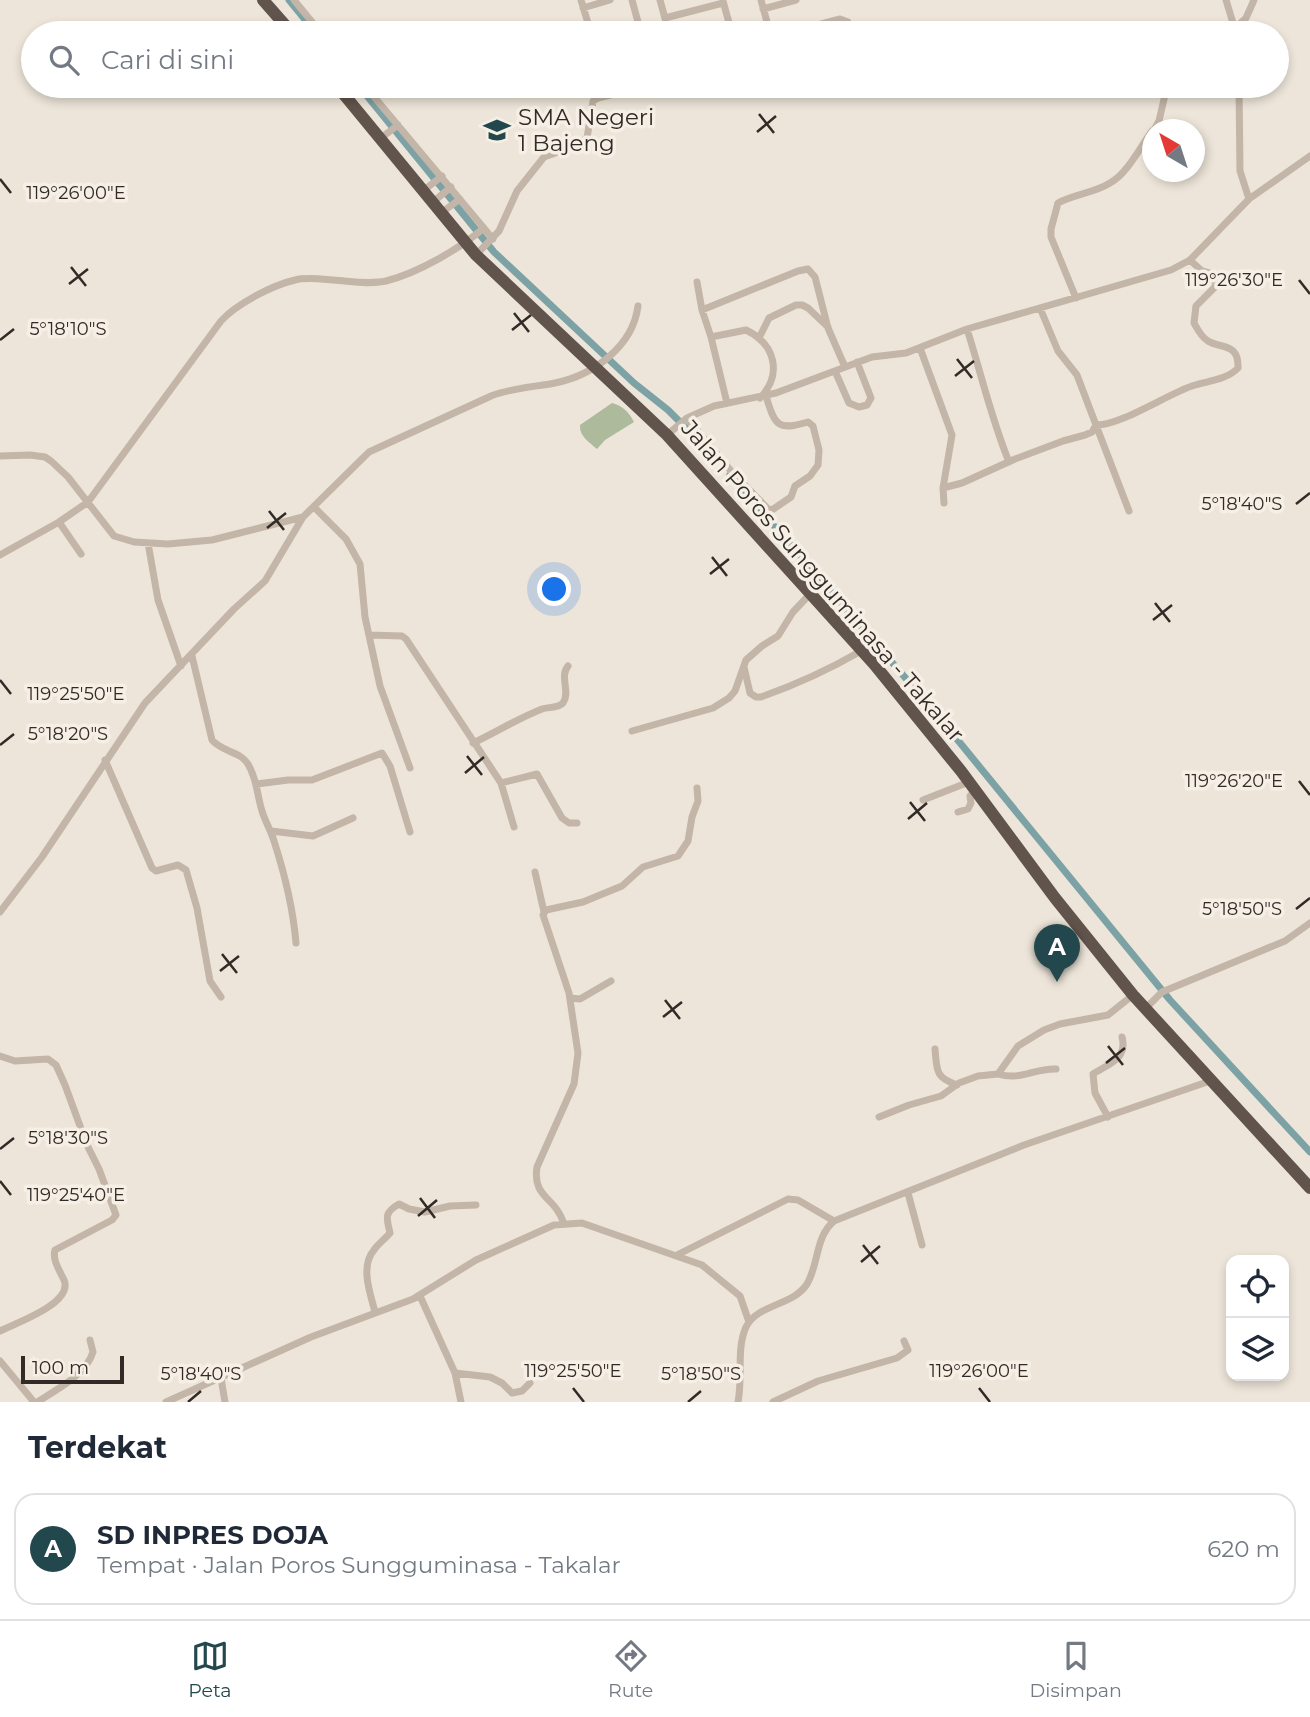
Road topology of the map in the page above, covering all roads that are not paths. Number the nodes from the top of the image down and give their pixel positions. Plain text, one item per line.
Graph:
1 (263, 0) edge
2 (294, 0) edge
3 (610, 0) edge
4 (632, 0) edge
5 (660, 0) edge
6 (761, 0) edge
7 (796, 0) edge
8 (1226, 0) edge
9 (1254, 0) edge
10 (723, 2) edge
11 (582, 4) edge
12 (763, 9) junction
13 (665, 18) junction
14 (281, 21) edge
15 (311, 21) edge
16 (587, 21) edge
17 (638, 21) edge
18 (666, 21) edge
19 (727, 21) edge
20 (767, 21) edge
21 (1233, 21) edge
22 (1244, 21) edge
23 (348, 98) edge
24 (375, 98) edge
25 (602, 98) edge
26 (1165, 98) edge
27 (1239, 98) edge
28 (1160, 119) edge
29 (398, 125) junction
30 (384, 136) junction
31 (1142, 145) edge
32 (1310, 156) edge
33 (440, 177) junction
34 (450, 188) junction
35 (426, 189) junction
36 (1249, 199) junction
37 (436, 200) junction
38 (459, 200) junction
39 (445, 210) junction
40 (483, 230) junction
41 (469, 240) junction
42 (492, 240) junction
43 (478, 252) junction
44 (1190, 260) junction
45 (697, 282) dead end
46 (1076, 298) junction
47 (638, 306) dead end
48 (1040, 308) junction
49 (702, 310) junction
50 (828, 328) junction
51 (967, 329) junction
52 (711, 337) junction
53 (758, 338) junction
54 (920, 348) junction
55 (857, 362) junction
56 (597, 365) junction
57 (845, 366) junction
58 (835, 371) junction
59 (763, 397) junction
60 (727, 403) junction
61 (685, 419) junction
62 (1096, 425) junction
63 (669, 432) junction
64 (0, 456) edge
65 (1009, 462) junction
66 (943, 488) junction
67 (88, 502) junction
68 (944, 503) dead end
69 (314, 507) junction
70 (1129, 511) dead end
71 (303, 517) junction
72 (59, 522) junction
73 (148, 543) junction
74 (81, 554) dead end
75 (0, 555) edge
76 (810, 594) junction
77 (370, 635) junction
78 (861, 651) junction
79 (191, 656) junction
80 (743, 664) junction
81 (181, 666) junction
82 (568, 666) dead end
83 (632, 731) dead end
84 (473, 743) junction
85 (105, 760) junction
86 (410, 768) dead end
87 (501, 783) junction
88 (257, 784) junction
89 (972, 786) junction
90 (697, 788) dead end
91 (923, 800) dead end
92 (958, 812) dead end
93 (353, 818) dead end
94 (577, 823) dead end
95 (514, 827) dead end
96 (271, 831) junction
97 (410, 832) dead end
98 (535, 872) dead end
99 (0, 912) edge
100 (544, 912) junction
101 (1310, 923) edge
102 (296, 943) dead end
103 (611, 981) dead end
104 (1133, 995) junction
105 (221, 997) dead end
106 (570, 998) junction
107 (1148, 1006) junction
108 (1122, 1037) dead end
109 (935, 1048) dead end
110 (0, 1056) edge
111 (1056, 1069) dead end
112 (998, 1074) junction
113 (1210, 1081) junction
114 (957, 1084) junction
115 (879, 1117) dead end
116 (1108, 1117) junction
117 (1310, 1188) edge
118 (908, 1193) junction
119 (476, 1205) dead end
120 (834, 1221) junction
121 (565, 1224) junction
122 (922, 1245) dead end
123 (677, 1255) junction
124 (420, 1296) junction
125 (375, 1312) junction
126 (749, 1322) junction
127 (0, 1331) edge
128 (90, 1340) dead end
129 (904, 1341) dead end
130 (0, 1361) edge
131 (455, 1373) junction
132 (221, 1378) junction
133 (530, 1383) dead end
134 (36, 1402) edge
135 (166, 1402) edge
136 (225, 1402) edge
137 (461, 1402) edge
138 (738, 1402) edge
139 (773, 1402) edge

1 - 14 highway
2 - 15 street
3 - 11 street
4 - 17 street
5 - 13 street
6 - 12 street
7 - 12 street
8 - 21 street
9 - 22 street
10 - 13 street
10 - 19 street
11 - 16 street
12 - 20 street
13 - 18 street
23 - 30 highway, Jalan Poros Sungguminasa - Takalar
24 - 29 street
25 - 42 street
26 - 28 street
27 - 36 street
29 - 30 street
29 - 33 street
30 - 35 highway, Jalan Poros Sungguminasa - Takalar
31 - 46 street
32 - 36 street
33 - 34 street
33 - 35 street
34 - 37 street
34 - 38 street
35 - 37 highway, Jalan Poros Sungguminasa - Takalar
36 - 44 street
37 - 39 highway, Jalan Poros Sungguminasa - Takalar
38 - 39 street
38 - 40 street
39 - 41 highway, Jalan Poros Sungguminasa - Takalar
40 - 41 street
40 - 42 street
41 - 43 highway, Jalan Poros Sungguminasa - Takalar
41 - 67 street
42 - 43 street
43 - 56 highway, Jalan Poros Sungguminasa - Takalar
44 - 46 street
44 - 62 street
45 - 49 street
46 - 48 street
47 - 56 street
48 - 51 street
48 - 62 street
49 - 50 street
49 - 52 street
50 - 53 street
50 - 57 street
51 - 54 street
51 - 65 street
52 - 53 street
52 - 60 street
53 - 59 street
54 - 55 street
54 - 66 street
55 - 57 street
55 - 58 street
56 - 63 highway, Jalan Poros Sungguminasa - Takalar
56 - 69 street
57 - 58 street
58 - 59 street
59 - 60 street
59 - 61 street
60 - 61 street
61 - 63 street
62 - 65 street
62 - 70 street
63 - 76 highway, Jalan Poros Sungguminasa - Takalar
64 - 67 street
65 - 66 street
66 - 68 street
67 - 72 street
67 - 73 street
69 - 71 street
69 - 77 street
71 - 73 street
71 - 79 street
72 - 74 street
72 - 75 street
73 - 81 street
76 - 78 highway, Jalan Poros Sungguminasa - Takalar
76 - 80 street
77 - 84 street
77 - 86 street
78 - 80 street
78 - 89 highway, Jalan Poros Sungguminasa - Takalar
79 - 81 street
79 - 88 street
80 - 83 street
81 - 85 street
82 - 84 street
84 - 87 street
85 - 99 street
85 - 105 street
87 - 94 street
87 - 95 street
88 - 96 street
88 - 97 street
89 - 91 street
89 - 92 street
89 - 104 highway, Jalan Poros Sungguminasa - Takalar
90 - 100 street
93 - 96 street
96 - 102 street
98 - 100 street
100 - 106 street
101 - 107 street
103 - 106 street
104 - 107 highway, Jalan Poros Sungguminasa - Takalar
104 - 112 street
106 - 121 street
107 - 113 highway, Jalan Poros Sungguminasa - Takalar
108 - 116 street
109 - 114 street
110 - 127 street
111 - 112 street
112 - 114 street
113 - 116 street
113 - 117 highway, Jalan Poros Sungguminasa - Takalar
114 - 115 street
116 - 118 street
118 - 120 street
118 - 122 street
119 - 125 street
120 - 123 street
120 - 126 street
121 - 123 street
121 - 124 street
123 - 126 street
124 - 125 street
124 - 131 street
125 - 132 street
126 - 138 street
128 - 134 street
129 - 139 street
130 - 134 street
131 - 133 street
131 - 137 street
132 - 135 street
132 - 136 street

